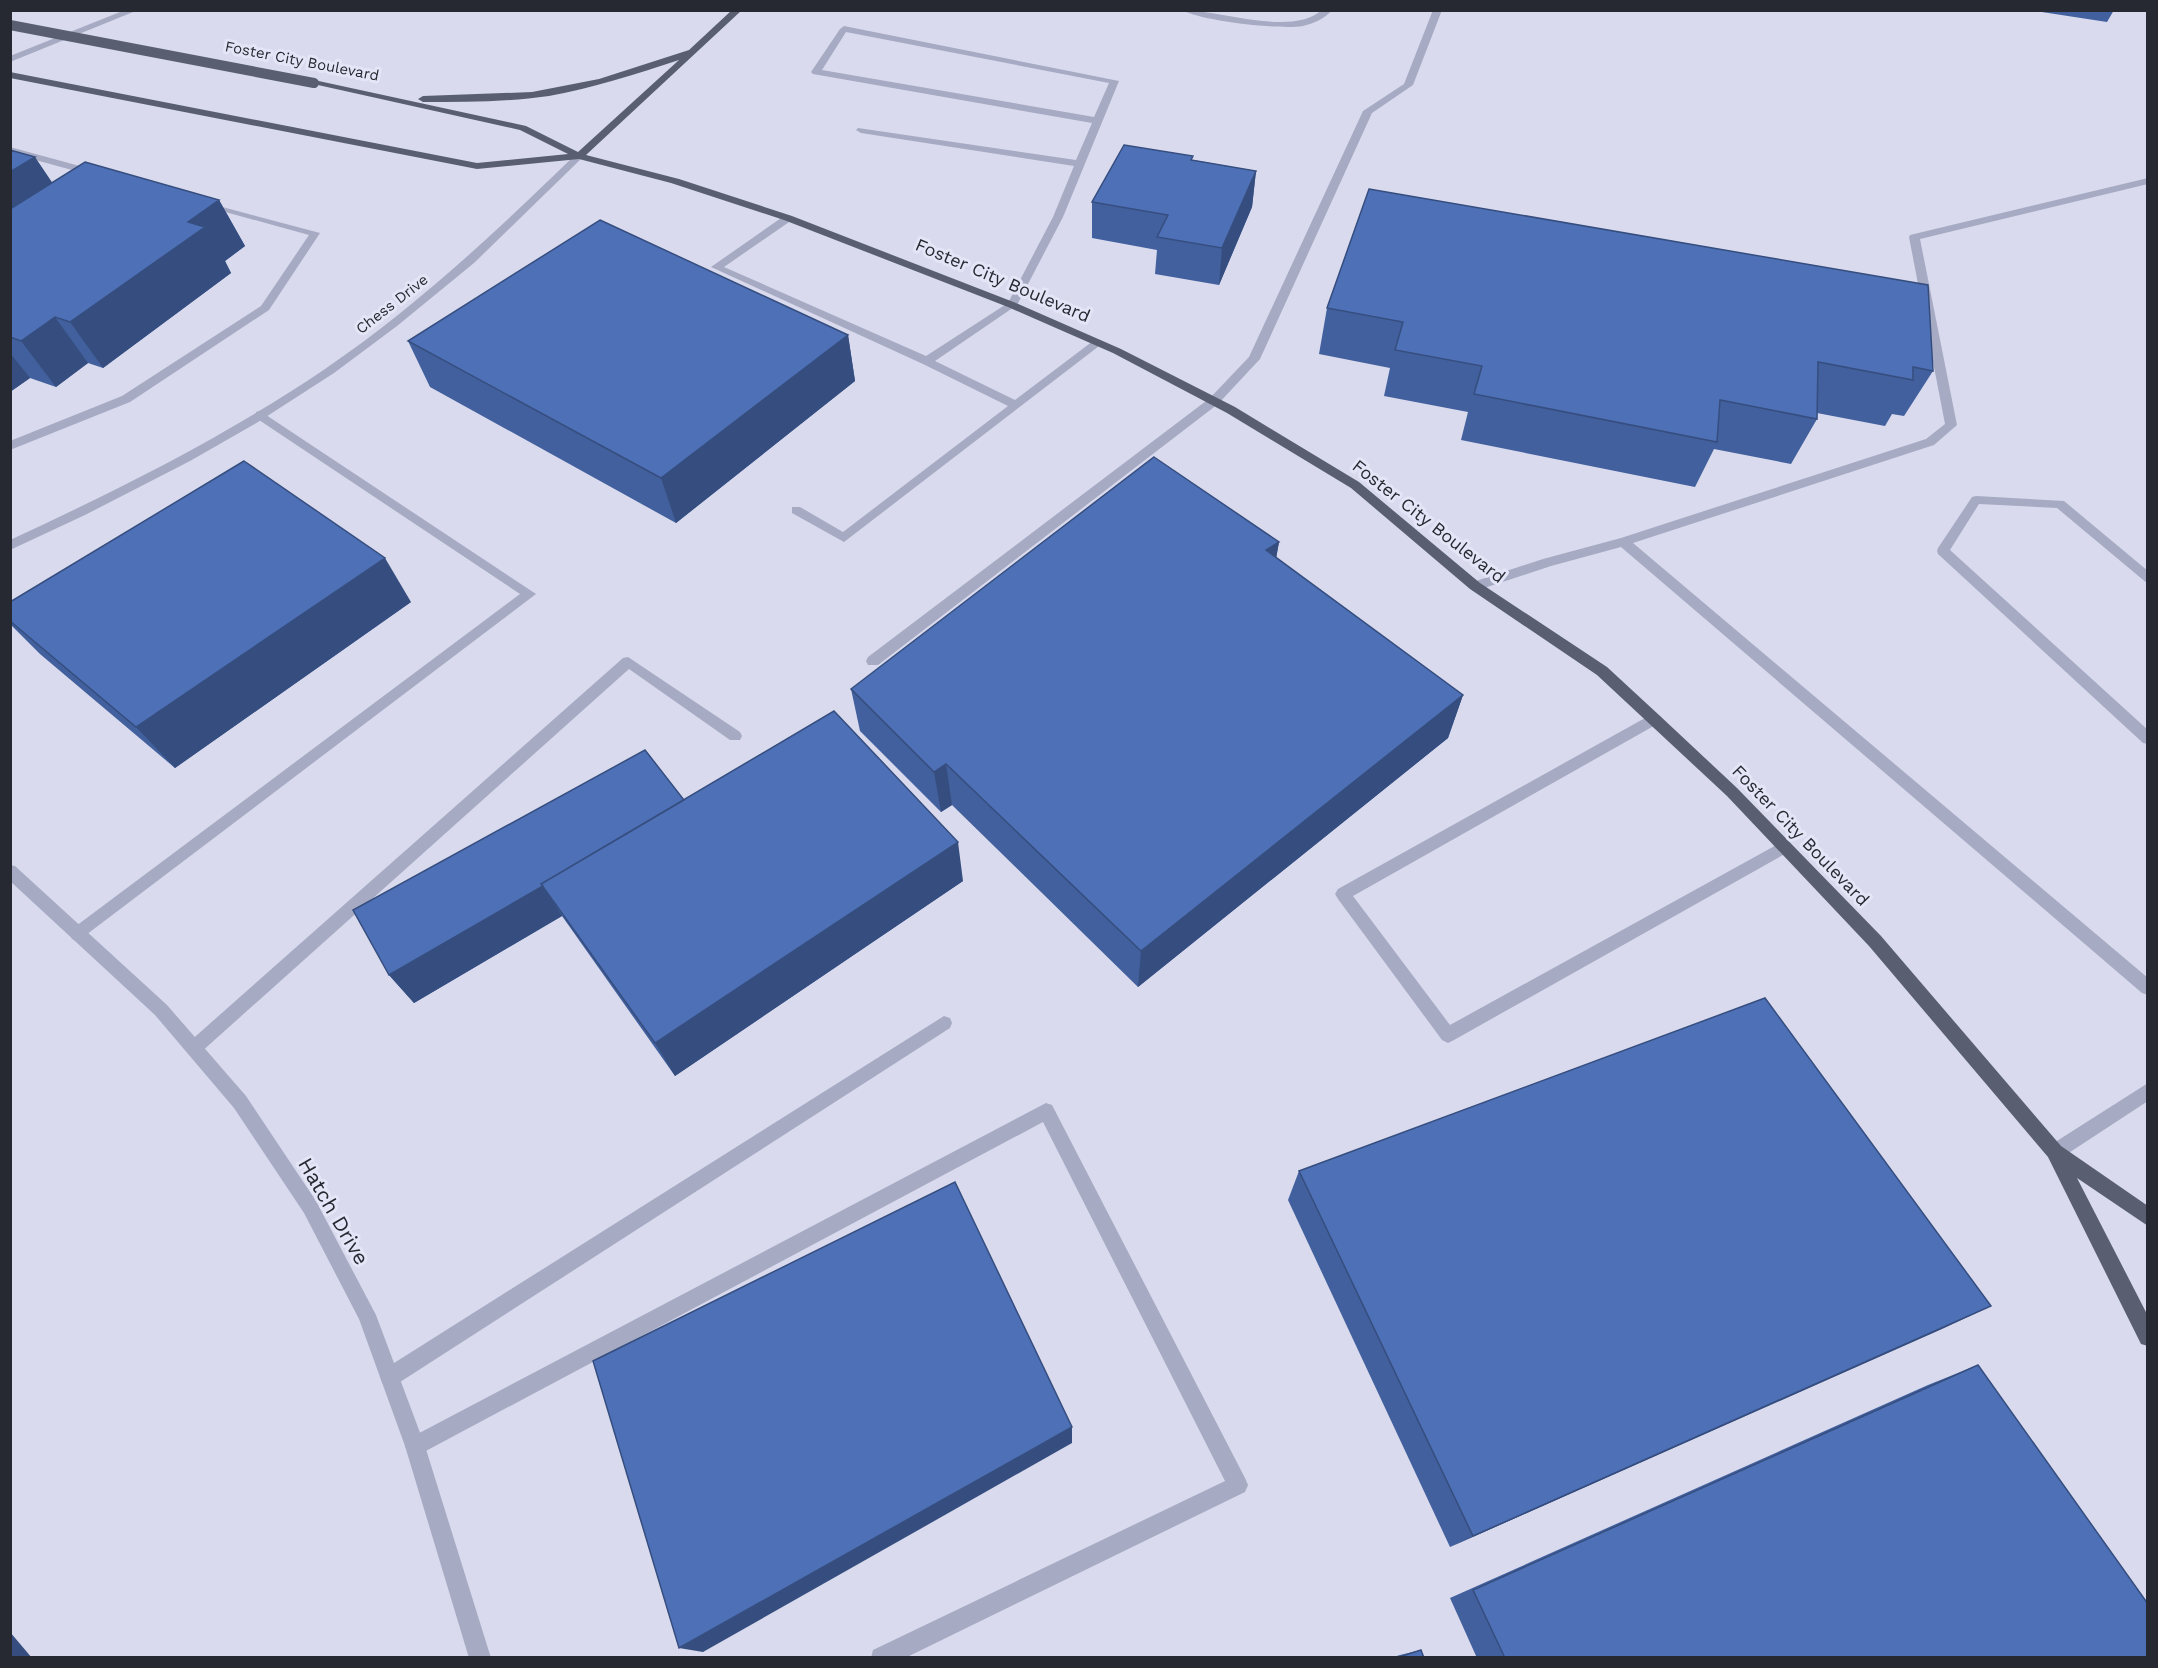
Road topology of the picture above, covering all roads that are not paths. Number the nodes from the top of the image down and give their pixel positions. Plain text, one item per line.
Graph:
1 (134, 10) edge
2 (738, 10) edge
3 (1186, 10) edge
4 (1328, 10) edge
5 (1438, 10) edge
6 (10, 25) edge
7 (693, 52) junction
8 (10, 59) edge
9 (10, 75) edge
10 (396, 99) junction
11 (1098, 121) junction
12 (861, 130) dead end
13 (10, 150) edge
14 (579, 156) junction
15 (1080, 164) junction
16 (110, 177) edge
17 (2148, 181) edge
18 (189, 199) edge
19 (788, 218) junction
20 (1012, 304) junction
21 (1097, 343) junction
22 (927, 361) junction
23 (1214, 401) junction
24 (1016, 405) junction
25 (260, 415) junction
26 (10, 446) edge
27 (796, 510) dead end
28 (1623, 542) junction
29 (10, 546) edge
30 (2148, 579) edge
31 (1475, 586) junction
32 (873, 661) dead end
33 (1654, 719) junction
34 (735, 736) dead end
35 (2148, 739) edge
36 (1785, 846) junction
37 (10, 871) edge
38 (78, 934) junction
39 (2148, 987) edge
40 (944, 1023) dead end
41 (194, 1048) junction
42 (2148, 1091) edge
43 (2055, 1152) junction
44 (2148, 1217) edge
45 (2148, 1337) edge
46 (390, 1377) junction
47 (415, 1446) junction
48 (480, 1658) edge
49 (881, 1658) edge

1 - 8 street
2 - 7 main road, Chess Drive
3 - 4 street
5 - 23 street
6 - 10 main road, Foster City Boulevard, bridge
7 - 10 main road
7 - 14 main road, Chess Drive
9 - 14 main road, Foster City Boulevard
10 - 14 main road, Foster City Boulevard
11 - 11 street
11 - 15 street
12 - 15 street
13 - 16 street
14 - 19 main road, Foster City Boulevard
14 - 25 street, Chess Drive
15 - 20 street
17 - 28 street
18 - 26 street
19 - 20 main road, Foster City Boulevard
19 - 22 street
20 - 21 main road, Foster City Boulevard
20 - 22 street
21 - 23 main road, Foster City Boulevard
21 - 24 street
22 - 24 street
23 - 31 main road, Foster City Boulevard
23 - 32 street
24 - 27 street
25 - 29 street, Chess Drive
25 - 38 street
28 - 31 street
28 - 39 street
30 - 35 street
31 - 33 main road, Foster City Boulevard
33 - 36 main road, Foster City Boulevard
33 - 36 street
34 - 41 street
36 - 43 main road, Foster City Boulevard
37 - 38 street, Hatch Drive
38 - 41 street, Hatch Drive
40 - 46 street
41 - 46 street, Hatch Drive
42 - 43 street
43 - 44 main road, Foster City Boulevard
43 - 45 main road, Foster City Boulevard
46 - 47 street, Hatch Drive
47 - 48 street, Hatch Drive
47 - 49 street

